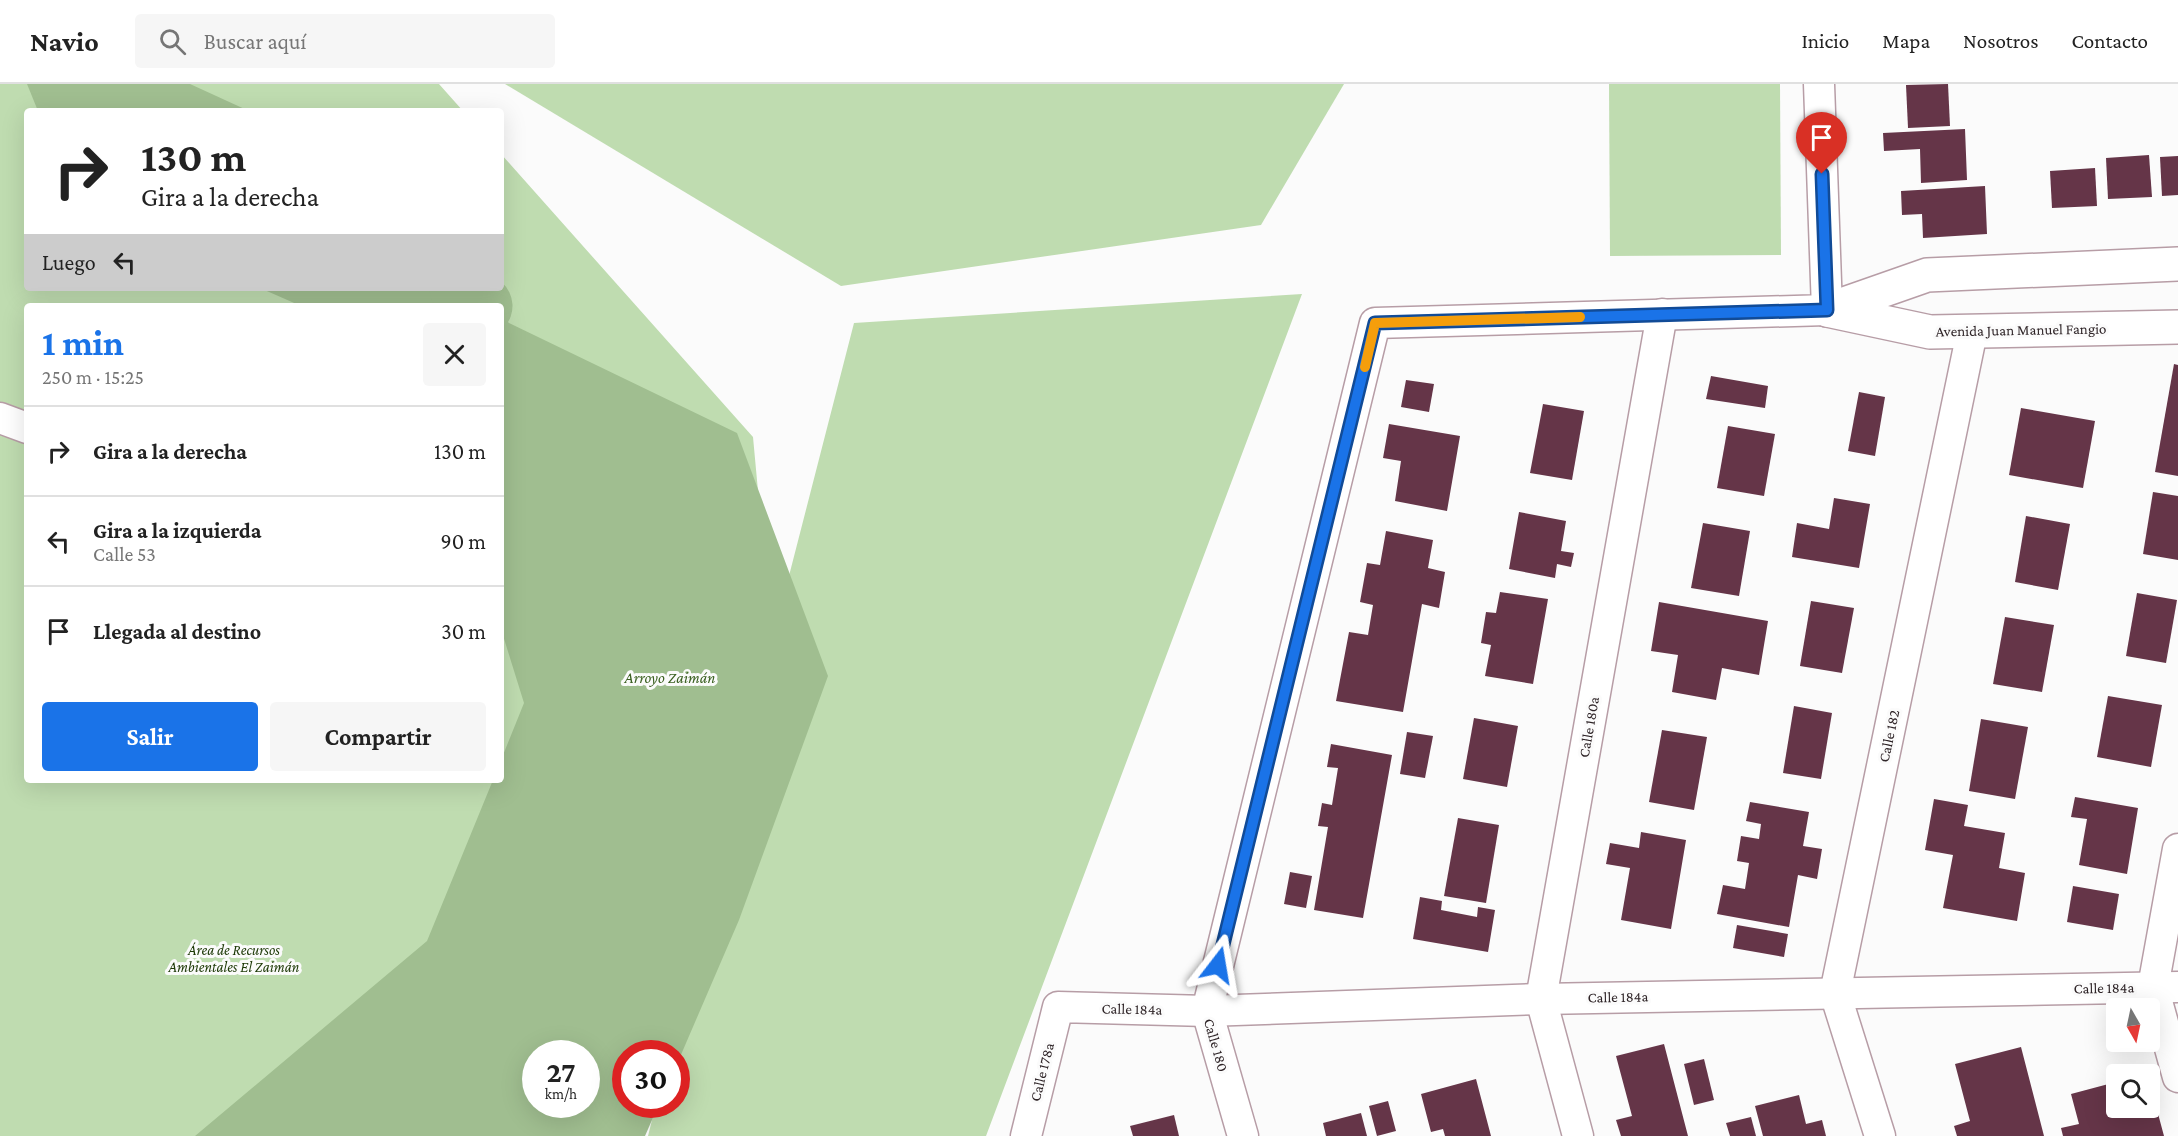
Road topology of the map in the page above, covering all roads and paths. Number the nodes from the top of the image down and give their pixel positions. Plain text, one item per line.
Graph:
1 (1819, 84) edge
2 (2178, 264) edge
3 (1827, 310) junction
4 (1662, 314) junction
5 (2178, 327) edge
6 (1972, 332) junction
7 (0, 418) edge
8 (24, 427) edge
9 (2178, 849) edge
10 (2166, 987) edge
11 (1835, 993) junction
12 (1541, 999) junction
13 (1058, 1007) joint
14 (1206, 1011) junction
15 (2178, 1077) edge
16 (1026, 1136) edge
17 (1243, 1136) edge
18 (1578, 1136) edge
19 (1880, 1136) edge

1 - 3 street
2 - 3 main road
3 - 4 street
3 - 6 main road, Avenida Juan Manuel Fangio
4 - 12 street, Calle 180a
4 - 14 street, Calle 180
5 - 6 main road, Avenida Juan Manuel Fangio
6 - 11 street, Calle 182
7 - 8 street
9 - 10 street
10 - 11 street, Calle 184a
10 - 15 street
11 - 12 street, Calle 184a
11 - 19 street, Calle 182
12 - 14 street, Calle 184a
12 - 18 street, Calle 180a
13 - 14 street, Calle 184a
13 - 16 street, Calle 178a
14 - 17 street, Calle 180

